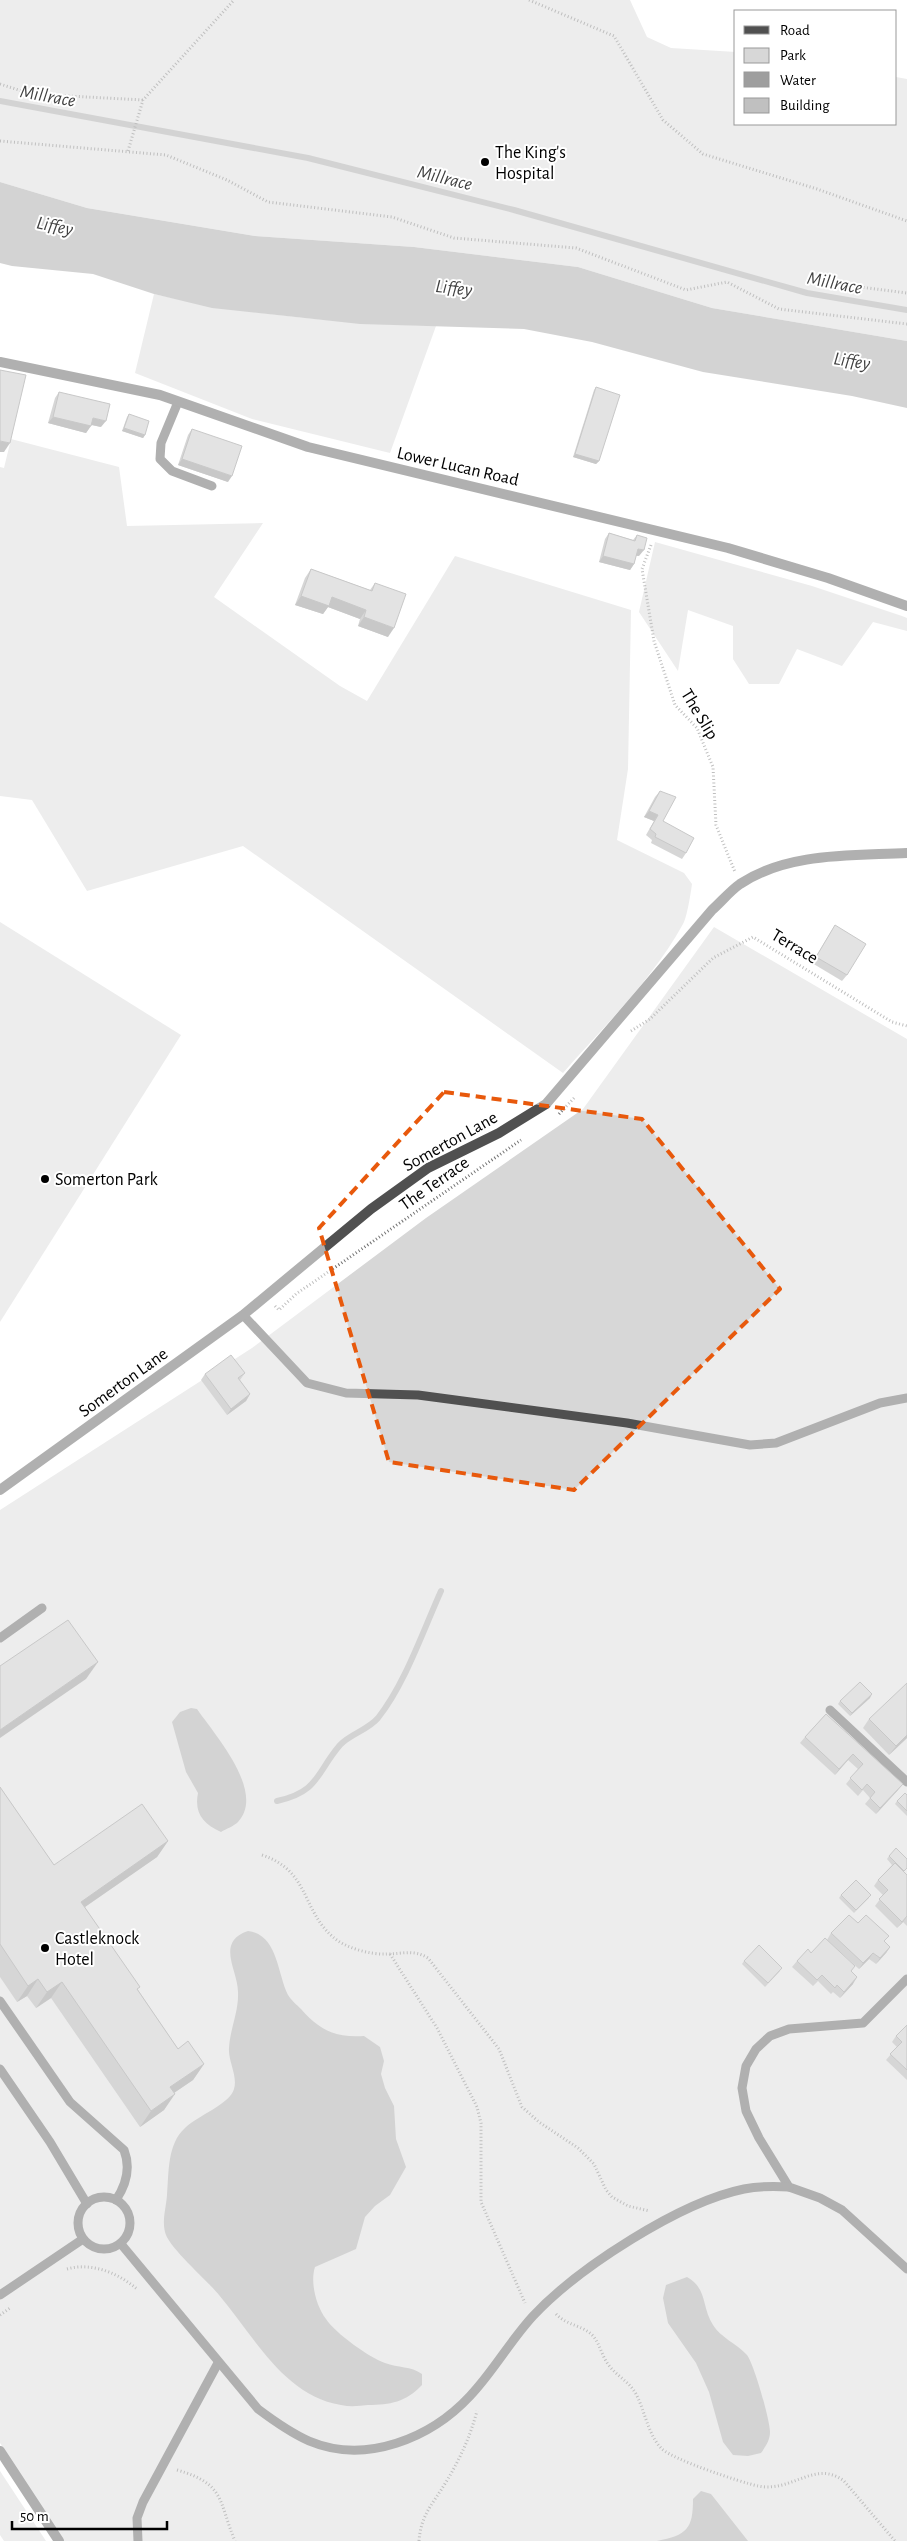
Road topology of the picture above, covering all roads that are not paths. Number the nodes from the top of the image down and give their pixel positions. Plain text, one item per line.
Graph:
1 (0, 362) edge
2 (178, 402) junction
3 (212, 486) dead end
4 (907, 606) edge
5 (907, 853) edge
6 (244, 1315) junction
7 (907, 1398) edge
8 (0, 1490) edge
9 (42, 1608) dead end
10 (0, 1638) edge
11 (830, 1710) dead end
12 (907, 1782) edge
13 (907, 1979) edge
14 (0, 2001) edge
15 (0, 2070) edge
16 (789, 2187) junction
17 (116, 2200) junction
18 (87, 2204) junction
19 (83, 2239) junction
20 (121, 2244) junction
21 (907, 2269) edge
22 (0, 2295) edge
23 (218, 2362) junction
24 (0, 2451) edge
25 (59, 2541) edge
26 (138, 2541) edge

1 - 2 street, Lower Lucan Road
2 - 3 lane
2 - 4 street, Lower Lucan Road
5 - 6 street, Somerton Lane
6 - 7 lane
6 - 8 street, Somerton Lane
9 - 10 lane
11 - 12 lane
13 - 16 lane
14 - 17 lane
15 - 18 lane
16 - 21 lane
16 - 23 lane
17 - 18 lane
17 - 20 lane
18 - 19 lane
19 - 20 lane
19 - 22 lane
20 - 23 lane
23 - 26 lane
24 - 25 street

